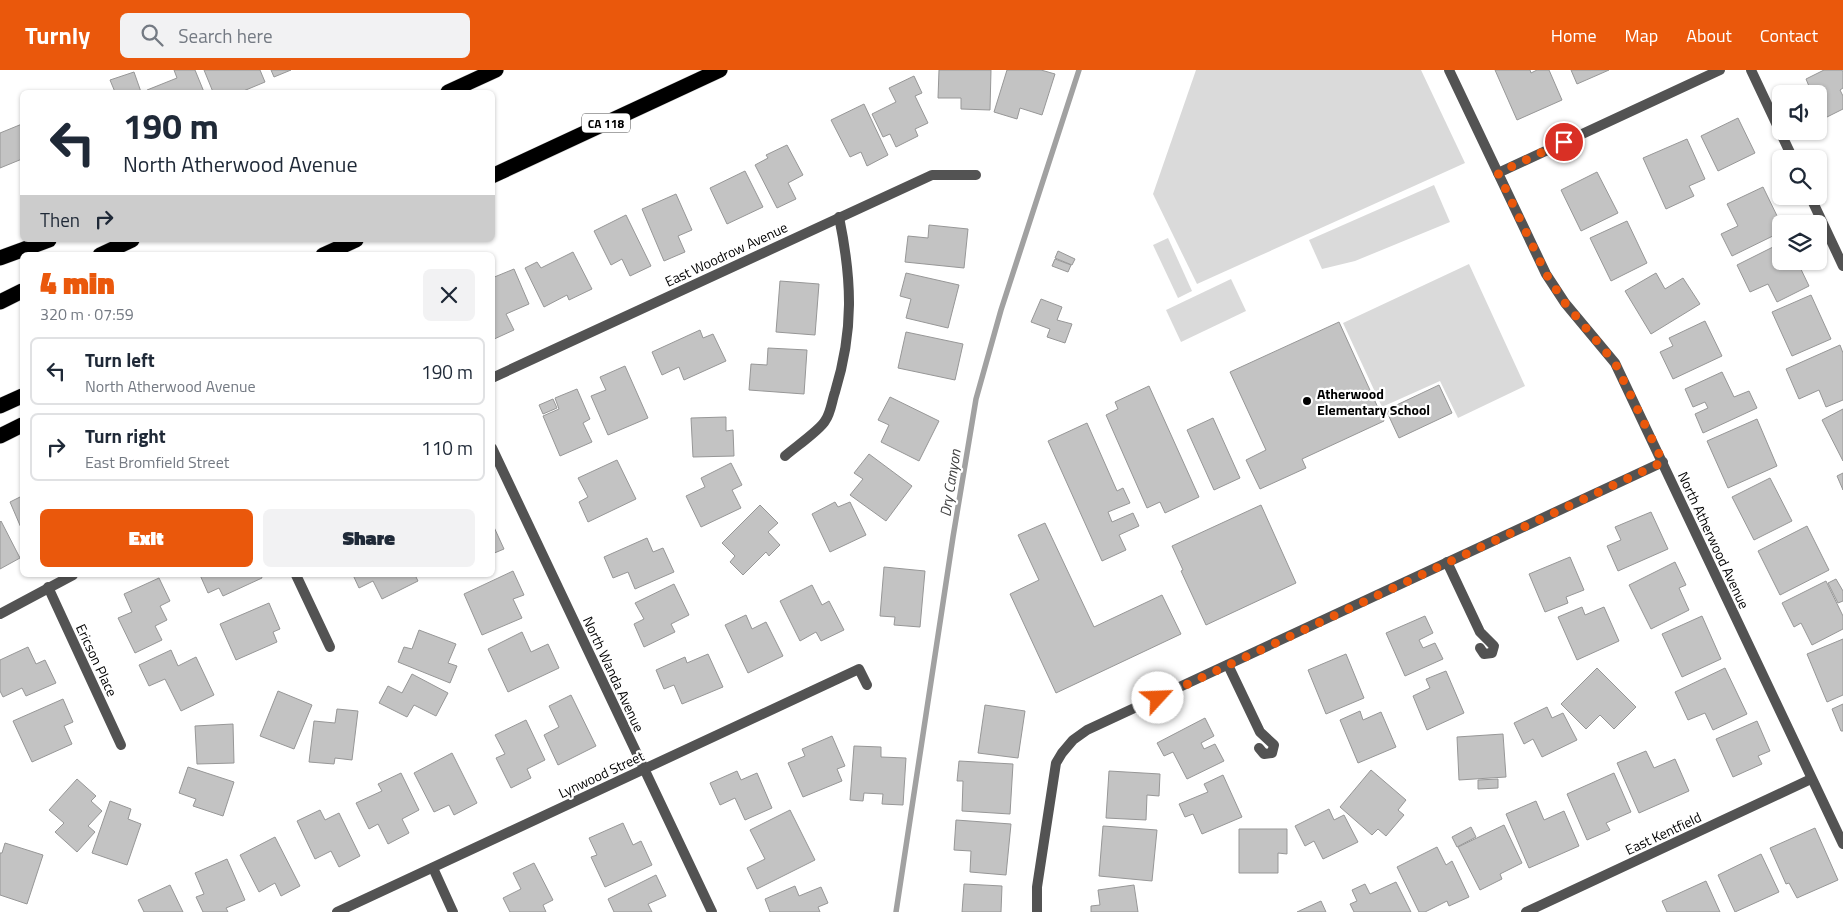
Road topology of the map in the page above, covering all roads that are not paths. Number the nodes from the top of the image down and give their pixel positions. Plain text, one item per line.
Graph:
1 (496, 70) edge
2 (720, 70) edge
3 (1449, 70) edge
4 (1720, 70) edge
5 (1751, 70) edge
6 (452, 90) edge
7 (1789, 150) edge
8 (1498, 173) junction
9 (495, 175) edge
10 (976, 175) dead end
11 (1814, 205) edge
12 (840, 217) junction
13 (44, 242) edge
14 (128, 242) edge
15 (352, 242) edge
16 (106, 252) edge
17 (330, 252) edge
18 (0, 258) edge
19 (1843, 266) edge
20 (20, 292) edge
21 (0, 302) edge
22 (495, 377) edge
23 (20, 397) edge
24 (0, 406) edge
25 (20, 426) edge
26 (0, 436) edge
27 (495, 454) edge
28 (785, 456) dead end
29 (1663, 462) junction
30 (1447, 562) junction
31 (69, 577) edge
32 (297, 577) edge
33 (48, 587) junction
34 (0, 614) edge
35 (330, 647) dead end
36 (1480, 648) dead end
37 (1228, 665) junction
38 (867, 685) dead end
39 (120, 745) dead end
40 (1260, 748) dead end
41 (644, 769) junction
42 (1811, 779) junction
43 (1843, 844) edge
44 (433, 868) junction
45 (337, 912) edge
46 (453, 912) edge
47 (712, 912) edge
48 (1037, 912) edge
49 (1526, 912) edge

1 - 6 highway
2 - 9 highway, CA 118
3 - 8 street, North Atherwood Avenue
4 - 8 street
5 - 7 street
8 - 29 street, North Atherwood Avenue
10 - 12 street, East Woodrow Avenue
11 - 19 street
12 - 22 street, East Woodrow Avenue
12 - 28 street
13 - 18 highway
14 - 16 highway
15 - 17 highway
20 - 21 highway
23 - 24 highway
25 - 26 highway
27 - 41 street, North Wanda Avenue
29 - 30 street
29 - 42 street, North Atherwood Avenue
30 - 36 street
30 - 37 street
31 - 33 street
32 - 35 street
33 - 34 street
33 - 39 street, Ericson Place
37 - 40 street
37 - 48 street
38 - 41 street, Lynwood Street
41 - 44 street, Lynwood Street
41 - 47 street, North Wanda Avenue
42 - 43 street, North Atherwood Avenue
42 - 49 street, East Kentfield
44 - 45 street, Lynwood Street
44 - 46 street

